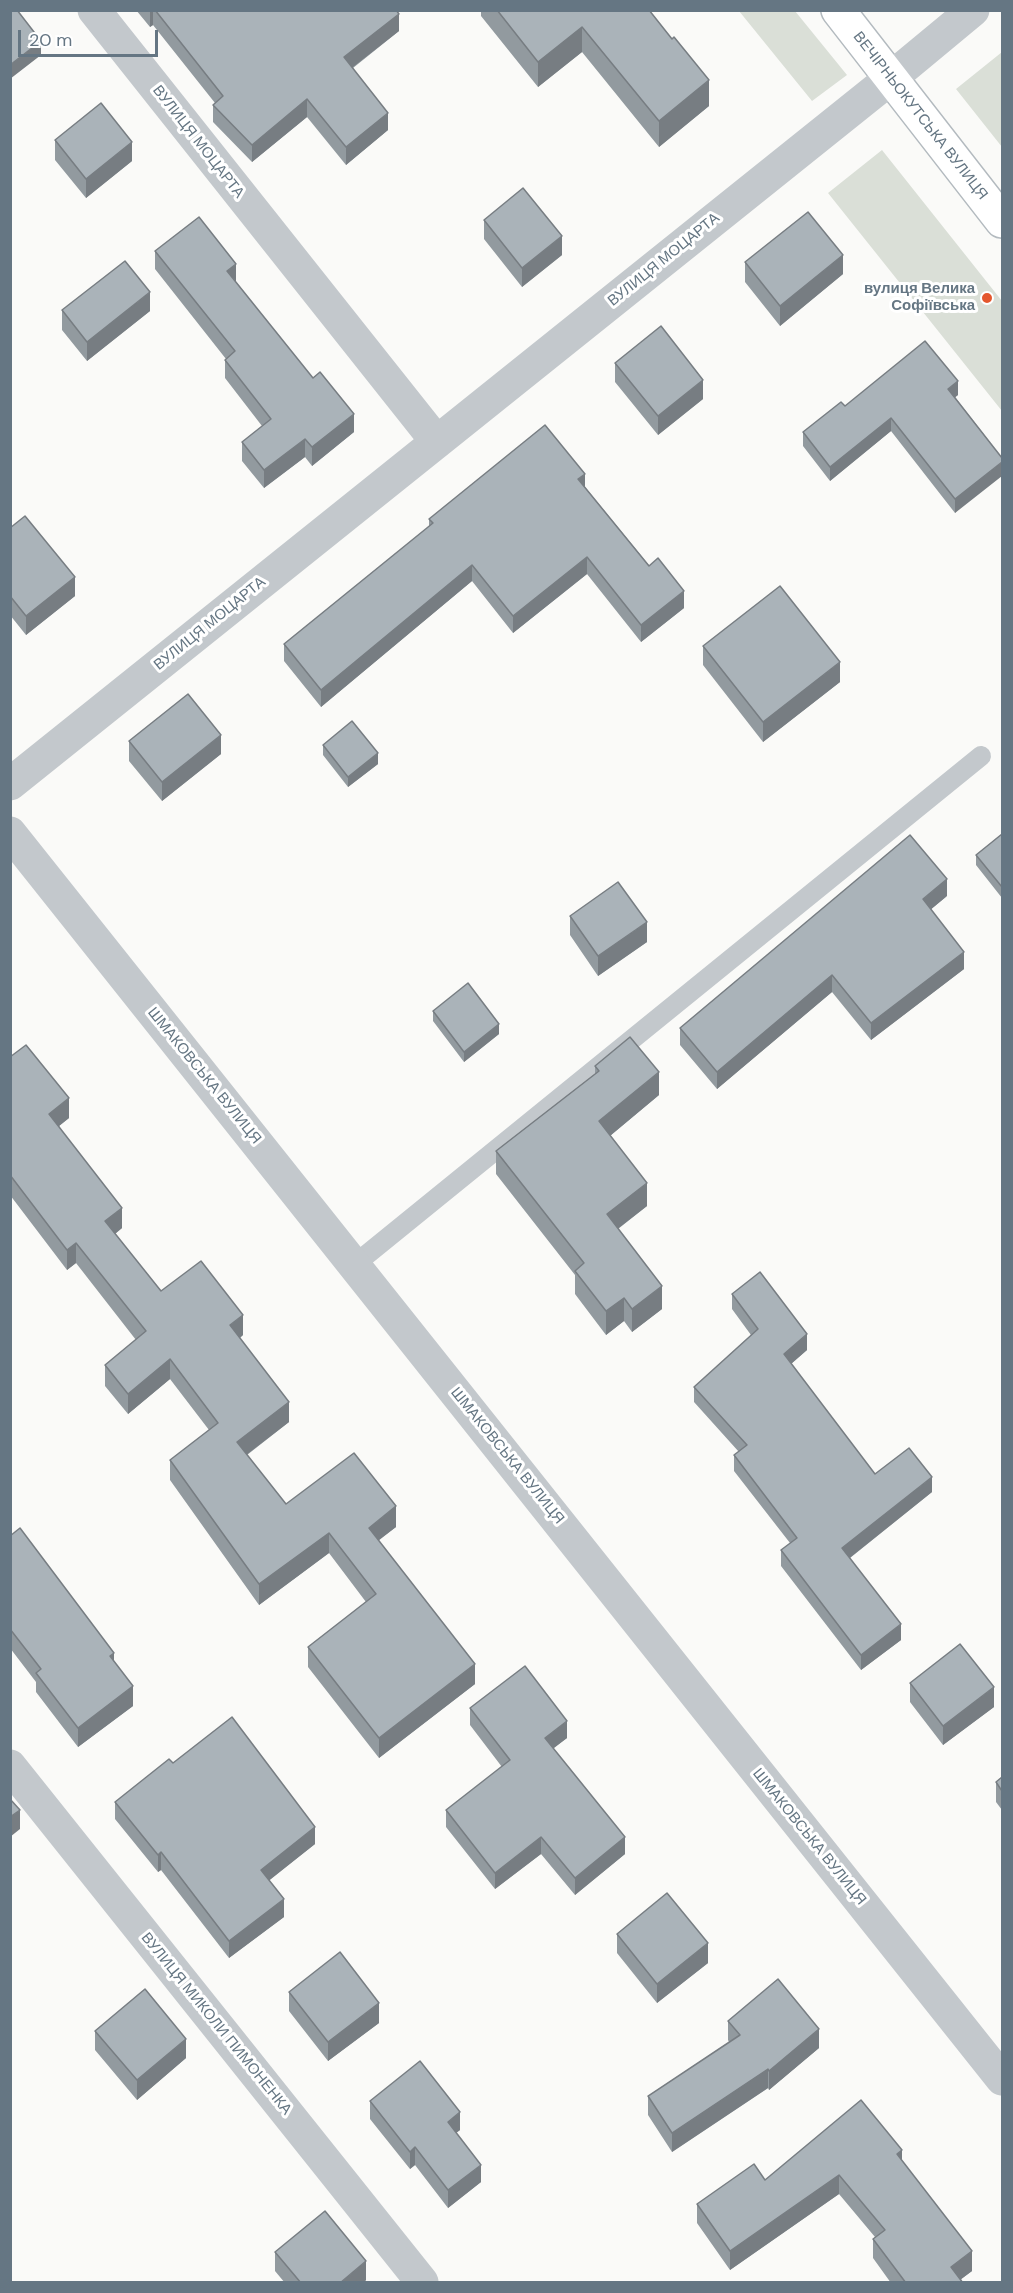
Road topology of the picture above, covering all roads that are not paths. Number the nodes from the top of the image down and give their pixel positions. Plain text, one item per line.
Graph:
1 (94, 10) edge
2 (838, 10) edge
3 (972, 10) edge
4 (891, 78) junction
5 (1002, 221) edge
6 (437, 442) junction
7 (981, 756) dead end
8 (10, 784) edge
9 (10, 833) edge
10 (354, 1265) junction
11 (10, 1766) edge
12 (1002, 2079) edge
13 (422, 2283) edge

1 - 6 street, ВУЛИЦЯ МОЦАРТА
2 - 4 street, ВЕЧІРНЬОКУТСЬКА ВУЛИЦЯ
3 - 4 street
4 - 5 street, ВЕЧІРНЬОКУТСЬКА ВУЛИЦЯ
4 - 6 street, ВУЛИЦЯ МОЦАРТА
6 - 8 street, ВУЛИЦЯ МОЦАРТА
7 - 10 lane
9 - 10 street, ШМАКОВСЬКА ВУЛИЦЯ
10 - 12 street, ШМАКОВСЬКА ВУЛИЦЯ
11 - 13 street, ВУЛИЦЯ МИКОЛИ ПИМОНЕНКА

